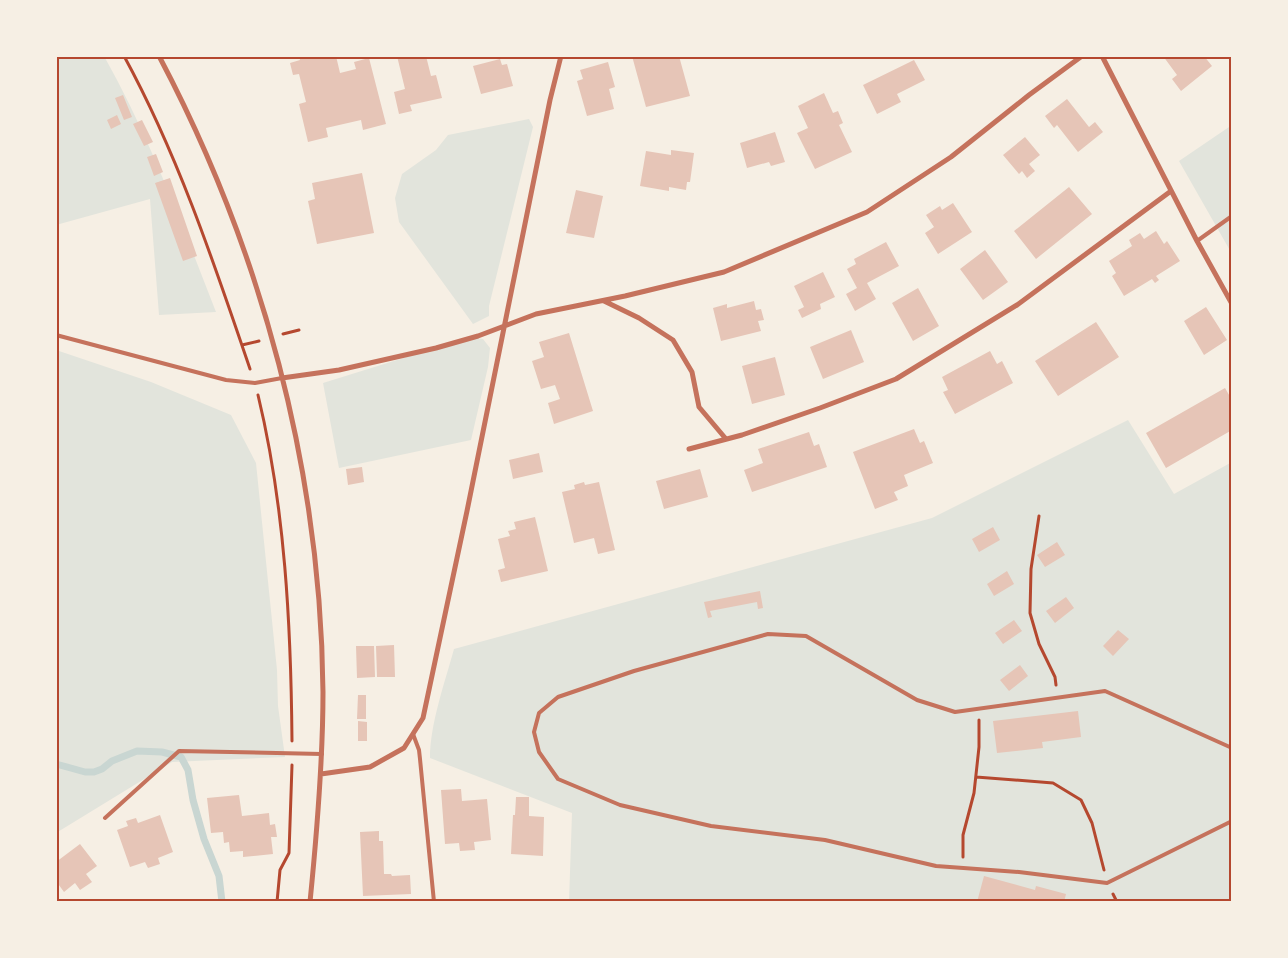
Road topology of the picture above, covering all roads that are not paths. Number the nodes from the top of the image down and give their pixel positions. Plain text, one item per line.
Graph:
1 (159, 56) edge
2 (561, 56) edge
3 (1082, 56) edge
4 (1102, 56) edge
5 (1171, 191) junction
6 (1232, 216) edge
7 (1198, 241) junction
8 (603, 301) junction
9 (1232, 304) edge
10 (505, 324) junction
11 (56, 335) edge
12 (282, 378) junction
13 (726, 439) junction
14 (689, 449) dead end
15 (413, 734) junction
16 (1232, 748) edge
17 (322, 754) junction
18 (321, 774) junction
19 (105, 818) dead end
20 (1232, 821) edge
21 (310, 902) edge
22 (434, 902) edge

1 - 12 street
2 - 10 street
3 - 8 street
4 - 5 street
5 - 7 street
5 - 13 street
6 - 7 lane
7 - 9 street
8 - 10 street
8 - 13 street
10 - 12 street
10 - 15 street
11 - 12 lane
12 - 17 street
13 - 14 street
15 - 18 street
15 - 22 lane
16 - 20 lane
17 - 18 street
17 - 19 lane
18 - 21 street

